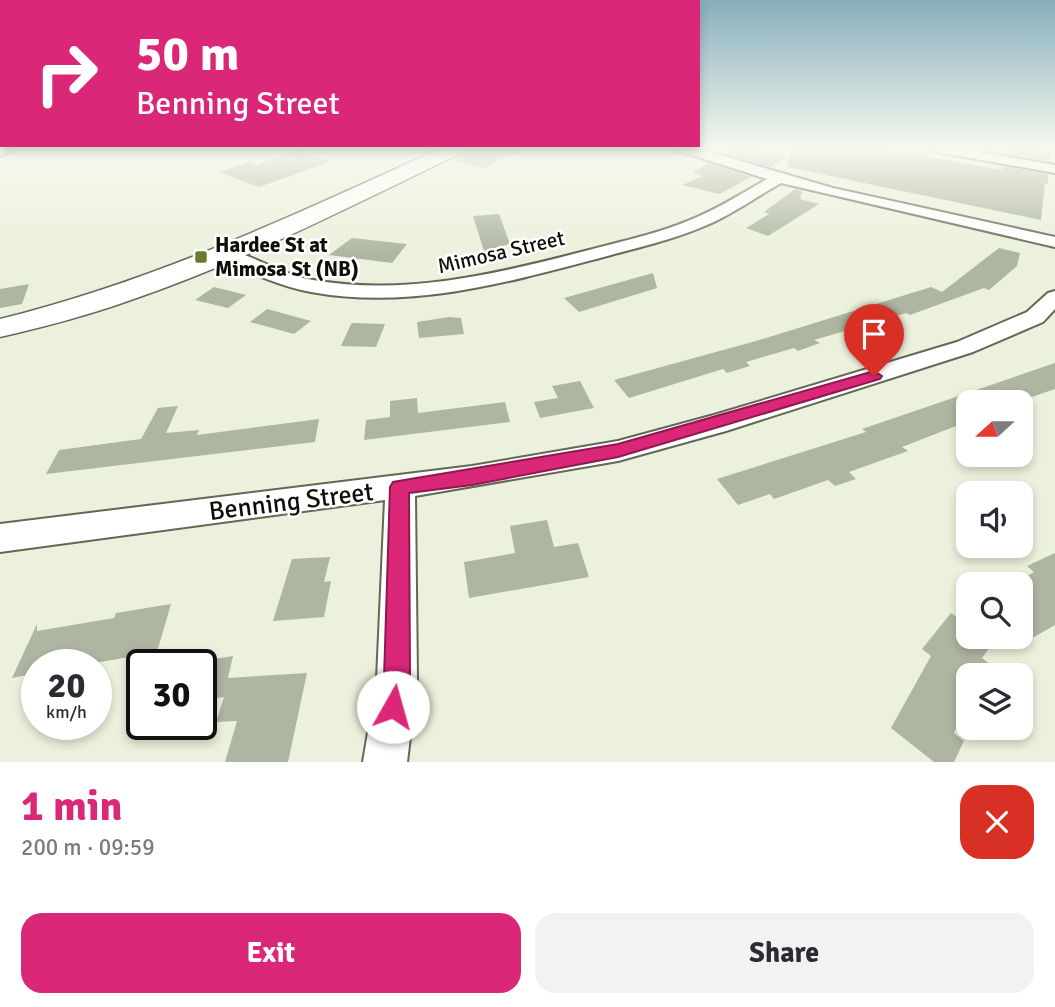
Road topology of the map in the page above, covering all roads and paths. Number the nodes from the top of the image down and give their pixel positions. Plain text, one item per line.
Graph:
1 (377, 184) edge
2 (768, 184) edge
3 (802, 184) edge
4 (1055, 242) edge
5 (222, 253) junction
6 (1055, 297) edge
7 (0, 328) edge
8 (400, 487) junction
9 (0, 538) edge
10 (385, 762) edge

1 - 5 street
2 - 5 street, Mimosa Street
3 - 4 street
5 - 7 street
6 - 8 street, Benning Street
8 - 9 street, Benning Street
8 - 10 street

